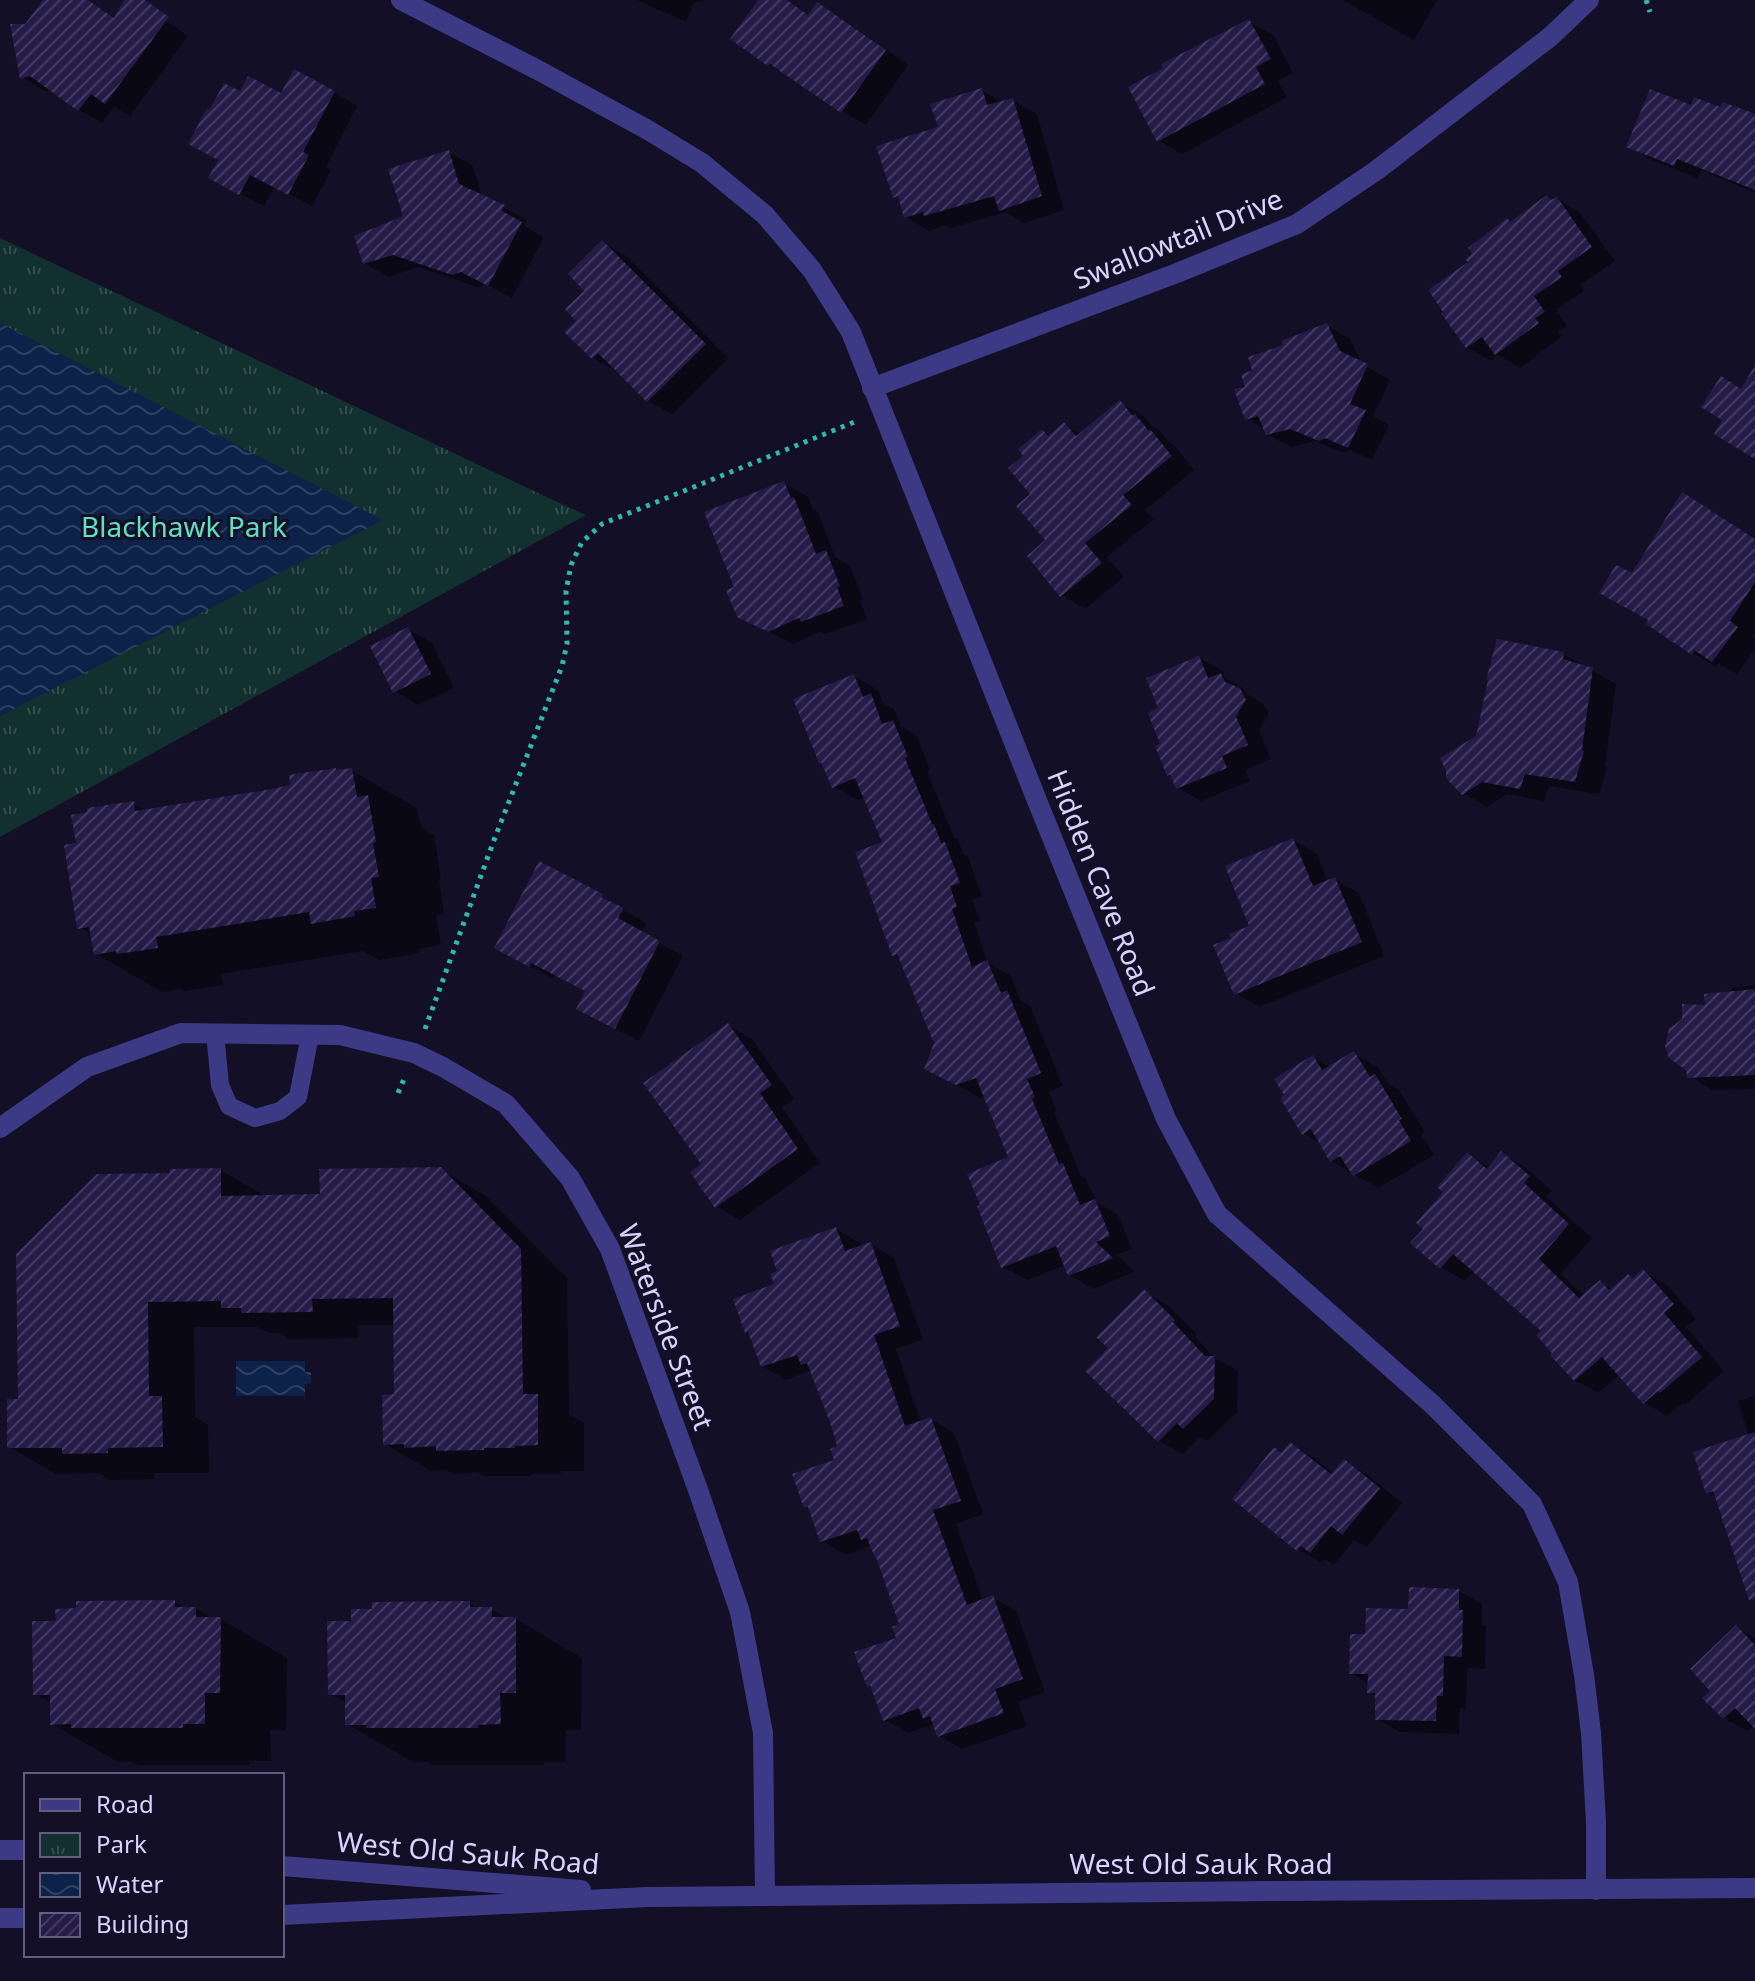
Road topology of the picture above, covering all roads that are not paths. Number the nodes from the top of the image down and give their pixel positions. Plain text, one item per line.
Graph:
1 (401, 0) edge
2 (1589, 0) edge
3 (872, 388) junction
4 (215, 1033) junction
5 (310, 1035) junction
6 (0, 1128) edge
7 (0, 1850) edge
8 (24, 1850) edge
9 (284, 1866) edge
10 (1755, 1888) edge
11 (1596, 1890) junction
12 (765, 1896) junction
13 (648, 1897) junction
14 (284, 1915) edge
15 (0, 1918) edge
16 (24, 1918) edge

1 - 3 street, Hidden Cave Road
2 - 3 street, Swallowtail Drive
3 - 11 street, Hidden Cave Road
4 - 5 street, Waterside Street
4 - 5 lane
4 - 6 street, Waterside Street
5 - 12 street, Waterside Street
7 - 8 street
9 - 13 street, West Old Sauk Road
10 - 11 street, West Old Sauk Road
11 - 12 street, West Old Sauk Road
12 - 13 street, West Old Sauk Road
13 - 14 street, West Old Sauk Road
15 - 16 street

